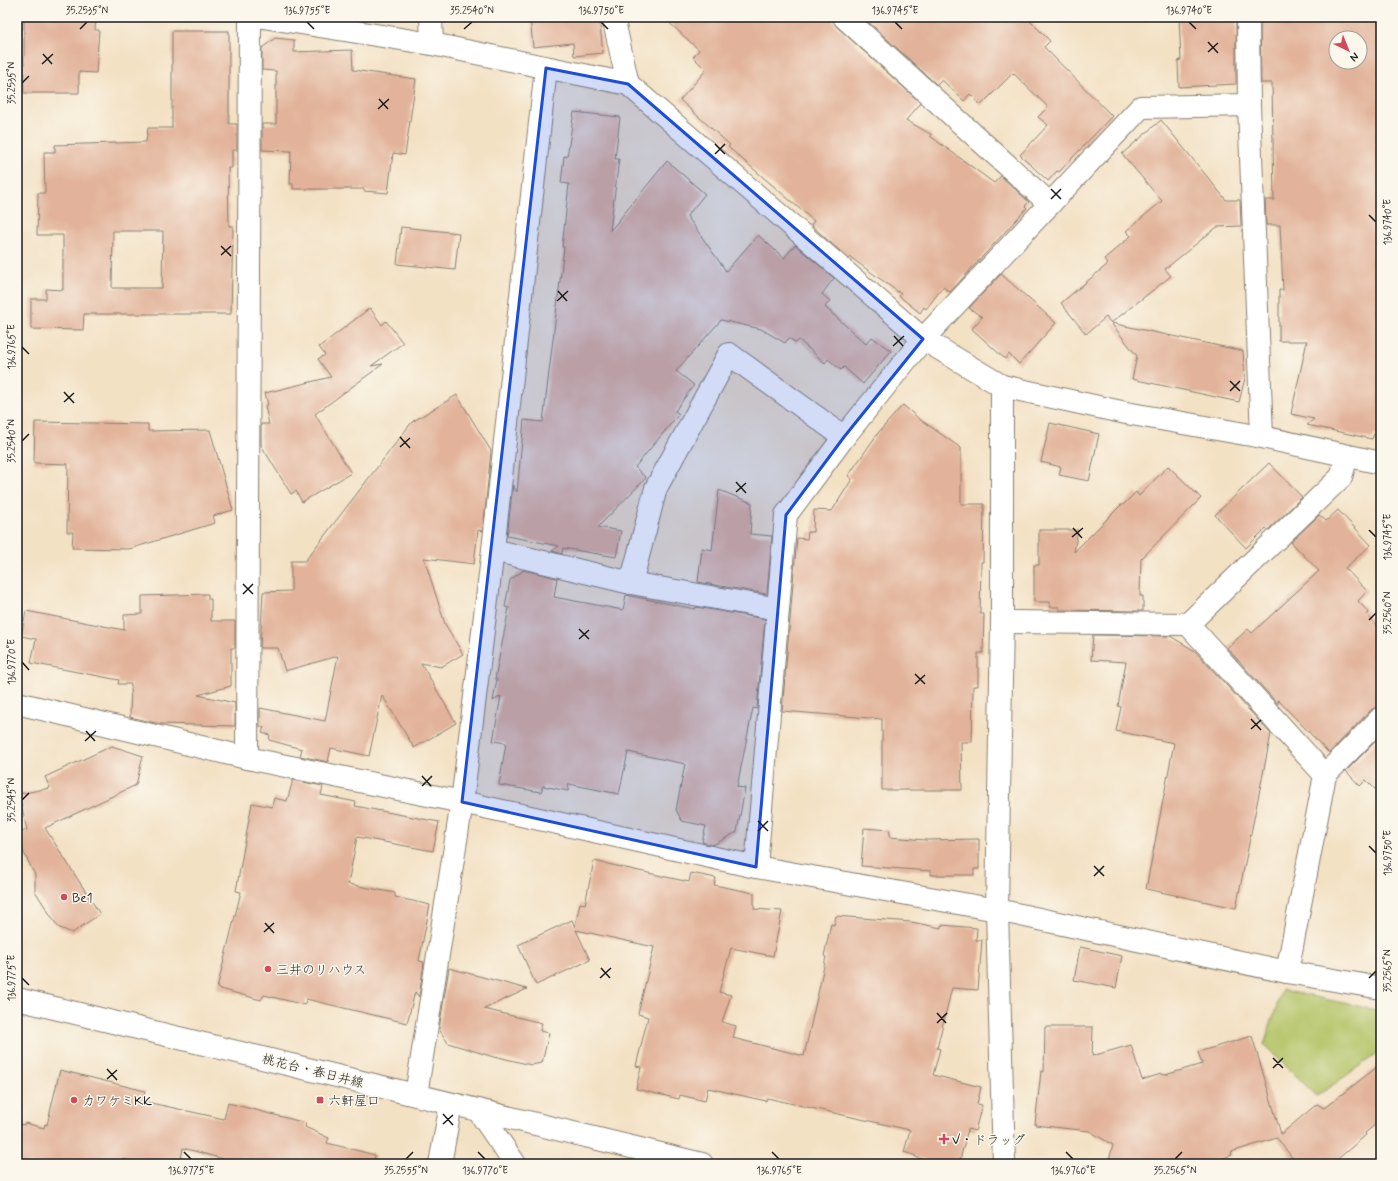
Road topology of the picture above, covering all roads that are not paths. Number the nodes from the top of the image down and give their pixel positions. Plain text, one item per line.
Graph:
1 (250, 17) edge
2 (263, 17) edge
3 (431, 17) edge
4 (613, 17) edge
5 (844, 17) edge
6 (1248, 17) edge
7 (432, 44) junction
8 (546, 68) junction
9 (628, 84) junction
10 (1249, 105) junction
11 (1050, 204) junction
12 (923, 340) junction
13 (1002, 386) junction
14 (844, 437) junction
15 (1262, 437) junction
16 (1347, 456) junction
17 (1381, 463) edge
18 (493, 550) junction
19 (631, 582) junction
20 (778, 609) junction
21 (1002, 622) junction
22 (1188, 624) junction
23 (17, 703) edge
24 (1381, 718) edge
25 (246, 758) junction
26 (1325, 775) junction
27 (462, 802) junction
28 (756, 867) junction
29 (997, 910) junction
30 (1287, 972) junction
31 (1381, 988) edge
32 (17, 999) edge
33 (416, 1095) junction
34 (451, 1104) junction
35 (478, 1110) junction
36 (440, 1164) edge
37 (515, 1164) edge
38 (702, 1164) edge
39 (1004, 1164) edge

1 - 25 street
2 - 7 street
3 - 7 street
4 - 9 street
5 - 11 street
6 - 10 street
7 - 8 street
8 - 9 street
8 - 18 street
9 - 12 street
10 - 11 street
10 - 15 street
11 - 12 street
12 - 13 street
12 - 14 street
13 - 15 street
13 - 21 street
14 - 19 street
14 - 20 street
15 - 16 street
16 - 17 street
16 - 22 street
18 - 19 street
18 - 27 street
19 - 20 street
20 - 28 street
21 - 22 street
21 - 29 street
22 - 26 street
23 - 25 street
24 - 26 street
25 - 27 street
26 - 30 street
27 - 28 street
27 - 33 street
28 - 29 street
29 - 30 street
29 - 39 street
30 - 31 street
32 - 33 street, 桃花台・春日井線
33 - 34 street, 桃花台・春日井線
34 - 35 street, 桃花台・春日井線
34 - 36 street
35 - 37 street
35 - 38 street, 桃花台・春日井線

